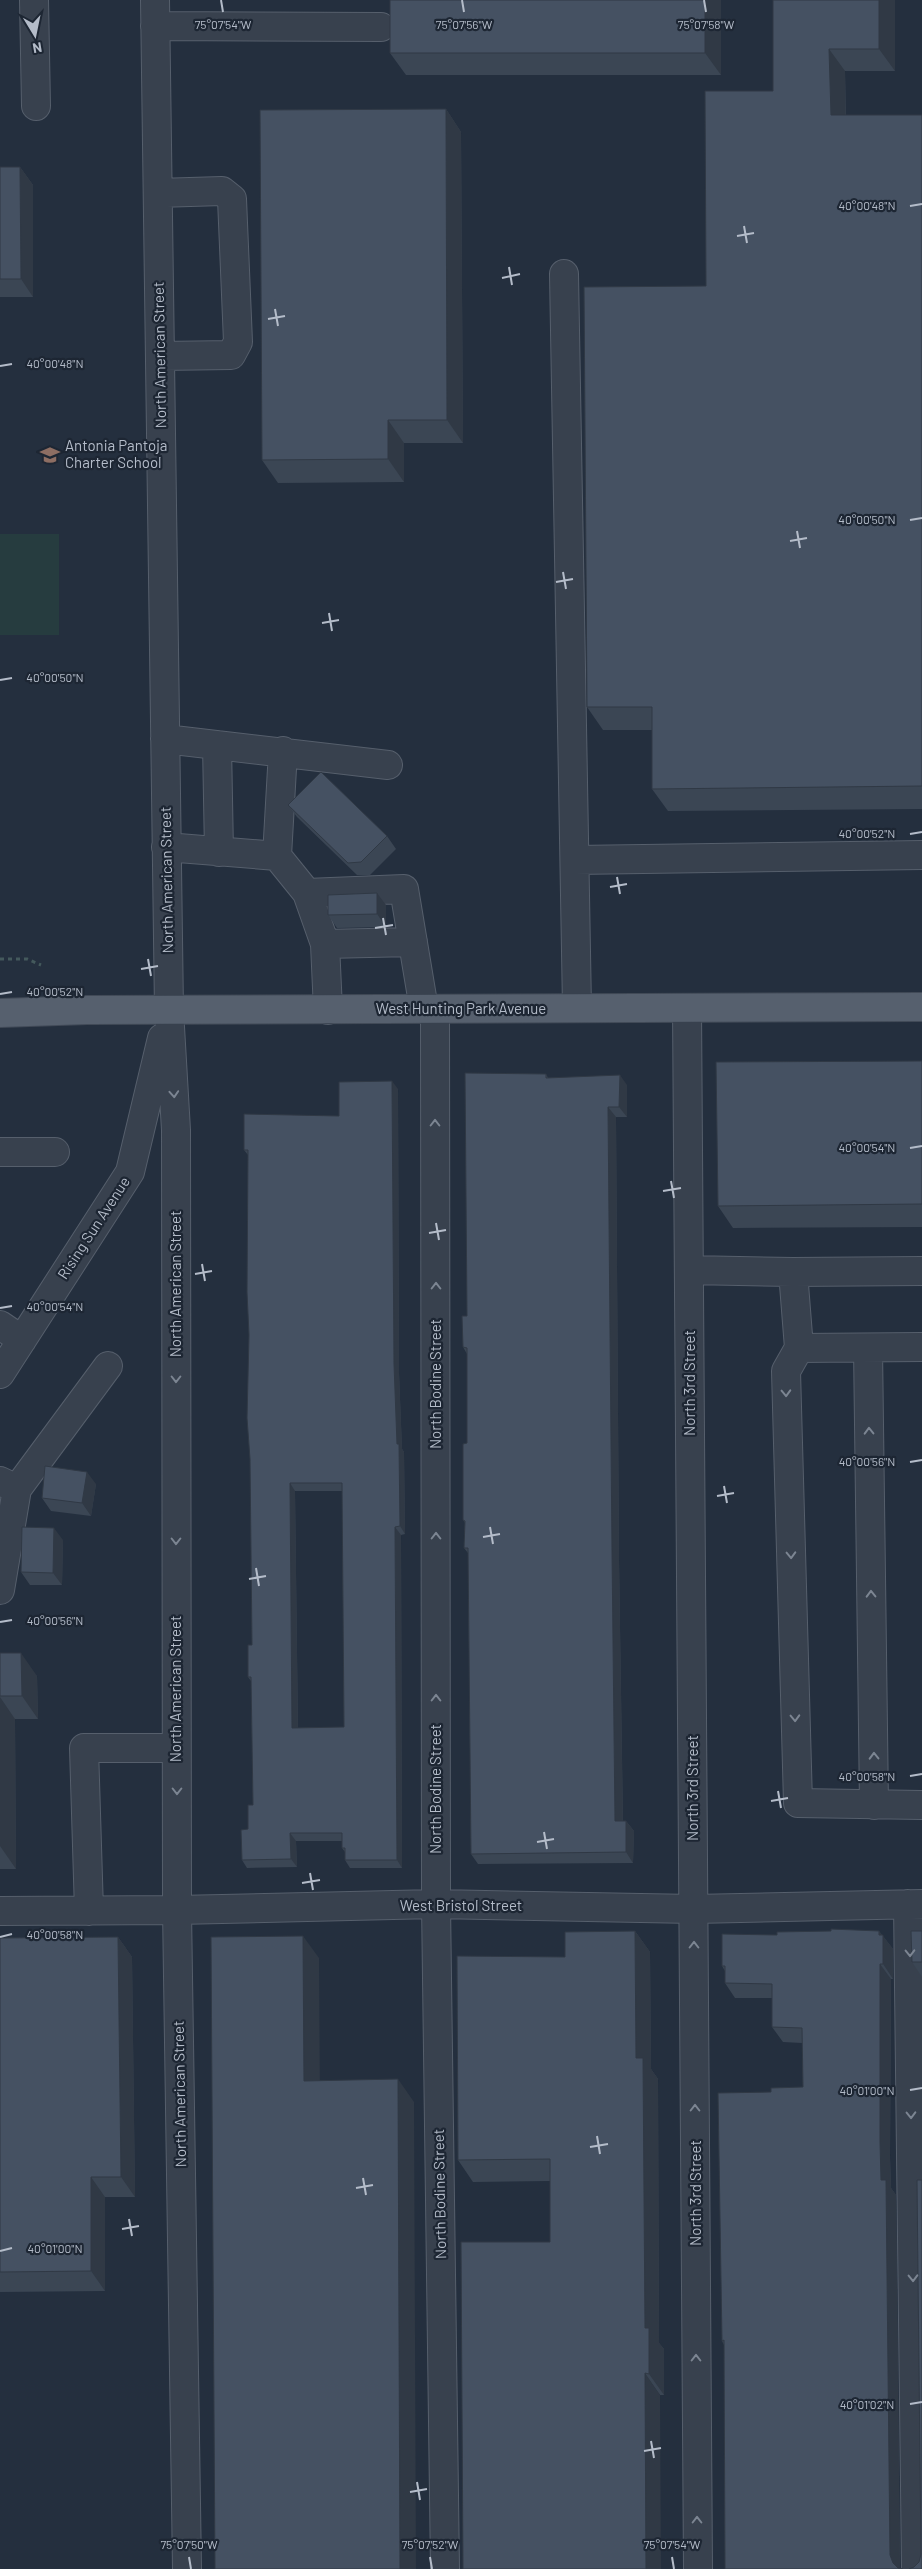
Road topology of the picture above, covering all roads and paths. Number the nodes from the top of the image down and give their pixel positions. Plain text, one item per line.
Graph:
1 (34, 0) edge
2 (155, 13) edge
3 (381, 27) dead end
4 (36, 106) dead end
5 (158, 193) junction
6 (564, 274) dead end
7 (160, 356) junction
8 (165, 739) junction
9 (217, 745) junction
10 (282, 751) junction
11 (388, 764) dead end
12 (166, 847) junction
13 (220, 852) junction
14 (922, 854) edge
15 (277, 856) junction
16 (575, 860) junction
17 (307, 893) junction
18 (413, 942) junction
19 (325, 944) junction
20 (0, 959) edge
21 (41, 965) dead end
22 (922, 1006) edge
23 (577, 1008) junction
24 (687, 1008) junction
25 (430, 1009) junction
26 (169, 1010) junction
27 (328, 1010) junction
28 (0, 1013) edge
29 (0, 1152) edge
30 (55, 1152) dead end
31 (689, 1270) junction
32 (922, 1271) edge
33 (793, 1272) junction
34 (11, 1332) edge
35 (922, 1347) edge
36 (799, 1348) junction
37 (868, 1348) junction
38 (108, 1366) dead end
39 (0, 1374) edge
40 (8, 1485) edge
41 (0, 1590) edge
42 (176, 1748) junction
43 (922, 1804) edge
44 (874, 1805) junction
45 (436, 1904) junction
46 (915, 1904) edge
47 (694, 1909) junction
48 (177, 1910) junction
49 (0, 1911) edge
50 (89, 1911) junction
51 (187, 2569) edge
52 (445, 2569) edge
53 (698, 2569) edge
54 (916, 2569) edge

1 - 4 street
2 - 3 street
2 - 5 street, North American Street
5 - 7 street, North American Street
5 - 7 street
6 - 16 street
7 - 8 street, North American Street
8 - 9 street
8 - 12 street, North American Street
9 - 10 street
9 - 13 street
10 - 11 street
10 - 15 street
12 - 13 street
12 - 26 street, North American Street
13 - 15 street
14 - 16 street
15 - 17 street
16 - 23 street
17 - 18 street, North Bodine Street
17 - 19 street
18 - 19 street
18 - 25 street, North Bodine Street
19 - 27 street
20 - 21 path
22 - 24 main road, West Hunting Park Avenue
23 - 24 main road, West Hunting Park Avenue
23 - 25 main road, West Hunting Park Avenue
24 - 31 street, North 3rd Street
25 - 27 main road, West Hunting Park Avenue
45 -> 25 street, North Bodine Street
26 - 27 main road, West Hunting Park Avenue
26 - 28 main road, West Hunting Park Avenue
26 - 34 street, Rising Sun Avenue
26 -> 42 street, North American Street
29 - 30 street
31 - 33 street
31 - 47 street, North 3rd Street
32 - 33 street
33 - 36 street
34 - 39 street, Rising Sun Avenue
35 - 37 street
36 - 37 street
36 -> 44 street
44 -> 37 street
38 - 40 street
40 - 41 street
42 -> 48 street, North American Street
42 - 50 street
43 - 44 street
45 - 47 street, West Bristol Street
45 - 48 street, West Bristol Street
45 - 52 street, North Bodine Street
46 - 47 street, West Bristol Street
46 -> 54 street
53 -> 47 street, North 3rd Street
48 - 50 street, West Bristol Street
48 - 51 street, North American Street
49 - 50 street, West Bristol Street

